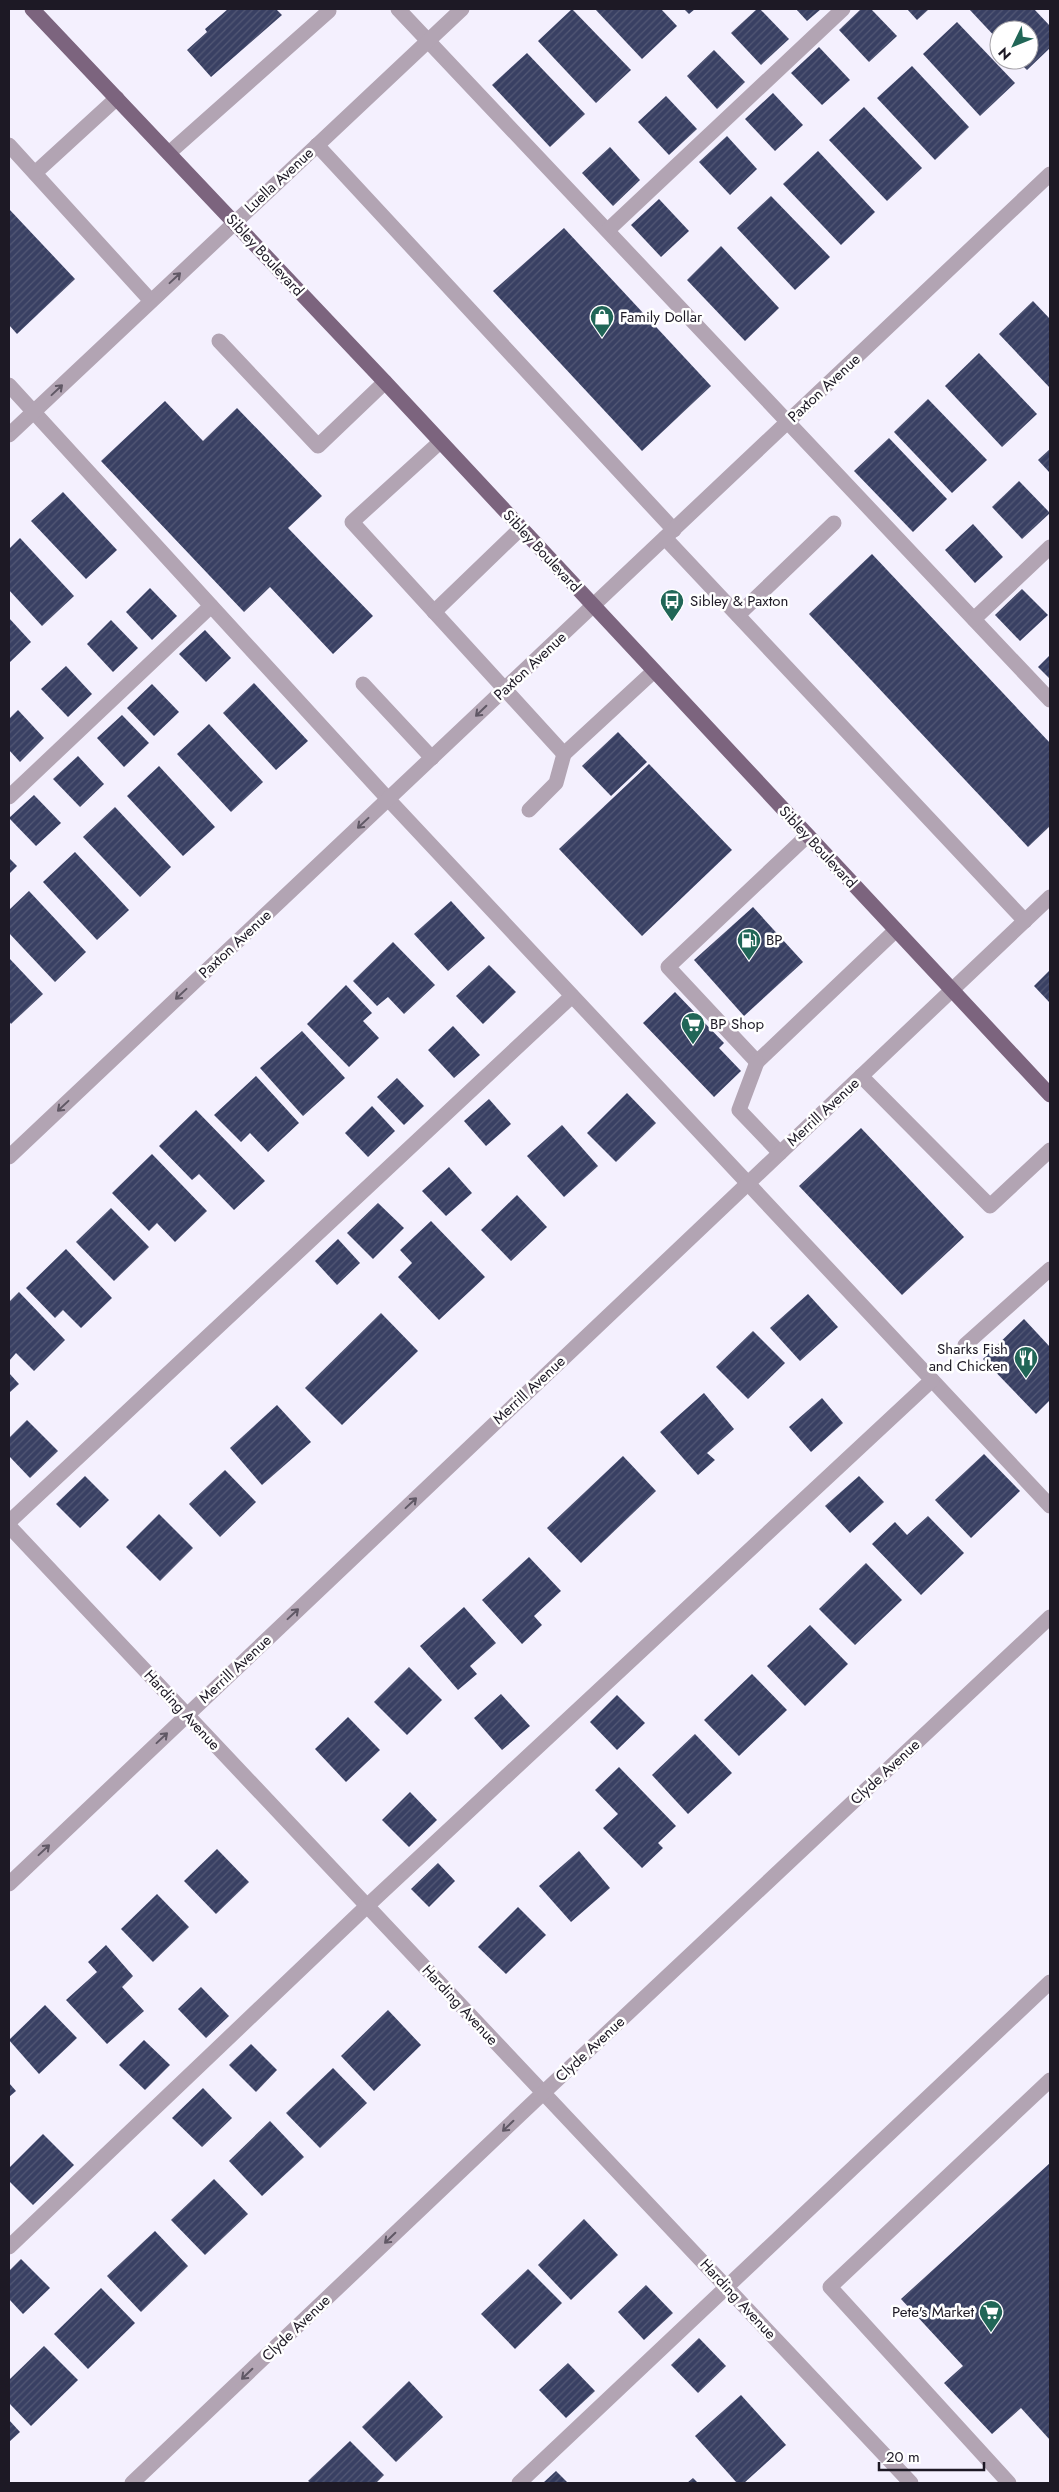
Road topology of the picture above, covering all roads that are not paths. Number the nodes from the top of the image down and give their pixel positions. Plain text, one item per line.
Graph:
1 (32, 9) edge
2 (398, 9) edge
3 (462, 9) edge
4 (843, 9) edge
5 (329, 11) dead end
6 (428, 41) junction
7 (118, 98) junction
8 (9, 144) edge
9 (317, 145) junction
10 (170, 153) junction
11 (35, 173) junction
12 (1050, 174) edge
13 (234, 222) junction
14 (608, 230) junction
15 (150, 301) junction
16 (219, 342) dead end
17 (385, 382) junction
18 (9, 385) edge
19 (34, 411) junction
20 (788, 422) junction
21 (9, 435) edge
22 (440, 442) junction
23 (834, 523) dead end
24 (521, 528) junction
25 (669, 534) junction
26 (1050, 547) edge
27 (211, 606) junction
28 (593, 606) junction
29 (434, 612) junction
30 (738, 615) junction
31 (974, 619) junction
32 (654, 671) junction
33 (363, 684) dead end
34 (504, 689) junction
35 (1050, 700) edge
36 (564, 754) junction
37 (432, 758) junction
38 (9, 797) edge
39 (388, 799) junction
40 (529, 810) dead end
41 (807, 836) junction
42 (1050, 897) edge
43 (1025, 921) junction
44 (896, 930) junction
45 (952, 990) junction
46 (572, 996) junction
47 (757, 1062) junction
48 (861, 1076) junction
49 (1048, 1089) edge
50 (1050, 1150) edge
51 (780, 1153) junction
52 (9, 1157) edge
53 (748, 1183) junction
54 (1047, 1279) edge
55 (965, 1345) dead end
56 (932, 1380) junction
57 (1050, 1506) edge
58 (9, 1524) edge
59 (1050, 1617) edge
60 (187, 1715) junction
61 (9, 1884) edge
62 (367, 1906) junction
63 (1050, 1982) edge
64 (1050, 2080) edge
65 (543, 2093) junction
66 (9, 2247) edge
67 (726, 2287) junction
68 (905, 2481) edge
69 (132, 2483) edge
70 (519, 2483) edge
71 (1009, 2483) edge

1 - 7 main road, Sibley Boulevard
2 - 6 street
3 - 6 street, Luella Avenue
4 - 14 street
5 - 10 street
6 - 9 street, Luella Avenue
6 - 14 street
7 - 10 main road, Sibley Boulevard
7 - 11 street
8 - 11 street
9 - 13 street, Luella Avenue
9 - 25 street
10 - 13 main road, Sibley Boulevard
11 - 15 street
12 - 20 street, Paxton Avenue
15 -> 13 street, Luella Avenue
13 - 17 main road, Sibley Boulevard
14 - 20 street
19 -> 15 street, Luella Avenue
16 - 17 street
17 - 22 main road, Sibley Boulevard
18 - 19 street
19 - 21 street, Luella Avenue
19 - 27 street
20 - 25 street, Paxton Avenue
20 - 31 street
22 - 24 main road, Sibley Boulevard
22 - 29 street
23 - 30 street
24 - 28 main road, Sibley Boulevard
24 - 29 street
25 - 28 street, Paxton Avenue
25 - 30 street
26 - 31 street
27 - 38 street
27 - 39 street
28 - 32 main road, Sibley Boulevard
28 - 34 street, Paxton Avenue
29 - 34 street
30 - 43 street
31 - 35 street
32 - 36 street
32 - 41 main road, Sibley Boulevard
33 - 37 street
34 - 36 street
34 -> 37 street, Paxton Avenue
36 - 40 street
37 - 39 street, Paxton Avenue
39 - 46 street
39 -> 52 street, Paxton Avenue
41 - 44 main road, Sibley Boulevard
41 - 47 street
42 - 43 street, Merrill Avenue
43 - 45 street, Merrill Avenue
44 - 45 main road, Sibley Boulevard
44 - 47 street
45 - 48 street, Merrill Avenue
45 - 49 main road, Sibley Boulevard
46 - 53 street
46 - 58 street
47 - 51 street
48 - 50 street
48 - 51 street, Merrill Avenue
51 - 53 street, Merrill Avenue
53 - 56 street
60 -> 53 street, Merrill Avenue
54 - 55 street
56 - 57 street
56 - 62 street
58 - 60 street, Harding Avenue
59 - 65 street, Clyde Avenue
61 -> 60 street, Merrill Avenue
60 - 62 street, Harding Avenue
62 - 65 street, Harding Avenue
62 - 66 street
63 - 67 street
64 - 71 street
65 - 67 street, Harding Avenue
65 -> 69 street, Clyde Avenue
67 - 68 street, Harding Avenue
67 - 70 street

